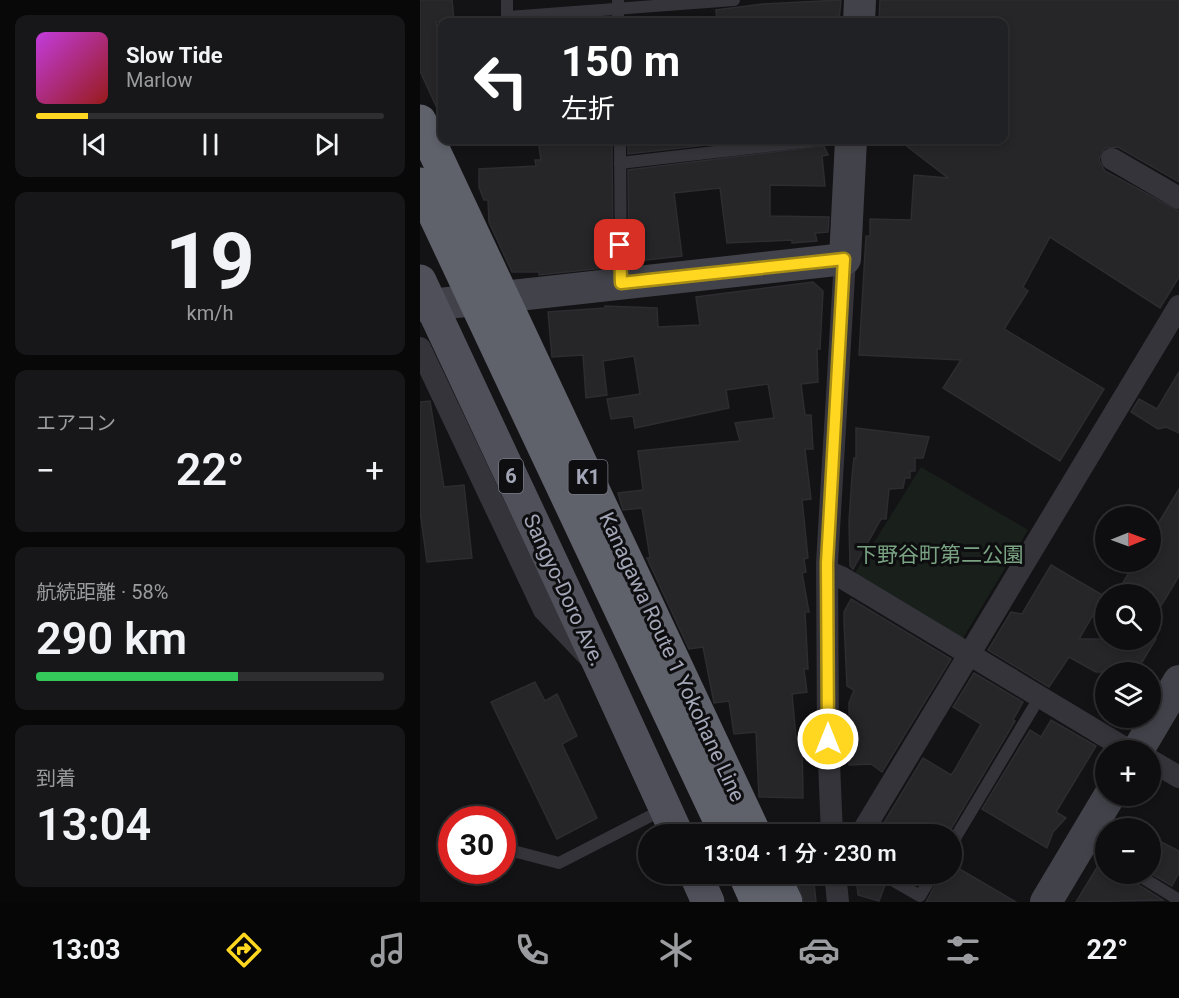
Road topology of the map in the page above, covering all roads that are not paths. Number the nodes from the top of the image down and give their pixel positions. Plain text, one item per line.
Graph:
1 (507, 0) edge
2 (734, 0) edge
3 (860, 0) edge
4 (618, 4) edge
5 (859, 18) edge
6 (420, 121) edge
7 (620, 144) edge
8 (784, 144) edge
9 (851, 144) edge
10 (1112, 159) dead end
11 (620, 163) junction
12 (420, 184) edge
13 (1179, 198) edge
14 (844, 259) junction
15 (420, 281) edge
16 (621, 283) junction
17 (420, 306) edge
18 (1179, 306) edge
19 (420, 348) edge
20 (827, 571) junction
21 (968, 653) junction
22 (602, 670) junction
23 (1179, 681) edge
24 (1039, 698) junction
25 (1111, 740) edge
26 (1144, 740) edge
27 (1161, 766) edge
28 (1179, 777) edge
29 (1107, 806) edge
30 (671, 821) edge
31 (721, 824) edge
32 (750, 824) edge
33 (832, 824) edge
34 (867, 824) edge
35 (962, 827) edge
36 (1094, 848) edge
37 (516, 852) edge
38 (700, 884) edge
39 (749, 884) edge
40 (778, 884) edge
41 (836, 884) edge
42 (899, 884) edge
43 (927, 884) edge
44 (1153, 884) edge
45 (1179, 900) edge
46 (708, 902) edge
47 (757, 902) edge
48 (786, 902) edge
49 (838, 902) edge
50 (1046, 902) edge

1 - 4 lane
2 - 4 lane
3 - 5 street
6 - 32 highway, Kanagawa Route 1 Yokohane Line / K1, bridge
7 - 11 lane
8 - 11 lane
9 - 14 street
10 - 13 street
11 - 16 lane
12 - 31 highway, Kanagawa Route 1 Yokohane Line / K1, bridge
14 - 16 street
14 - 20 street
15 - 22 main road, Sangyo-Doro Ave. / 6, bridge
16 - 17 street
18 - 21 street
19 - 22 street
20 - 21 street
20 - 33 street
21 - 24 street
21 - 34 street
22 - 30 main road, Sangyo-Doro Ave. / 6
23 - 26 street
24 - 25 street
24 - 35 lane
27 - 28 street
29 - 36 street
30 - 37 lane
36 - 50 street
38 - 46 main road
39 - 47 highway
40 - 48 highway
41 - 49 street
42 - 43 lane
44 - 45 lane

